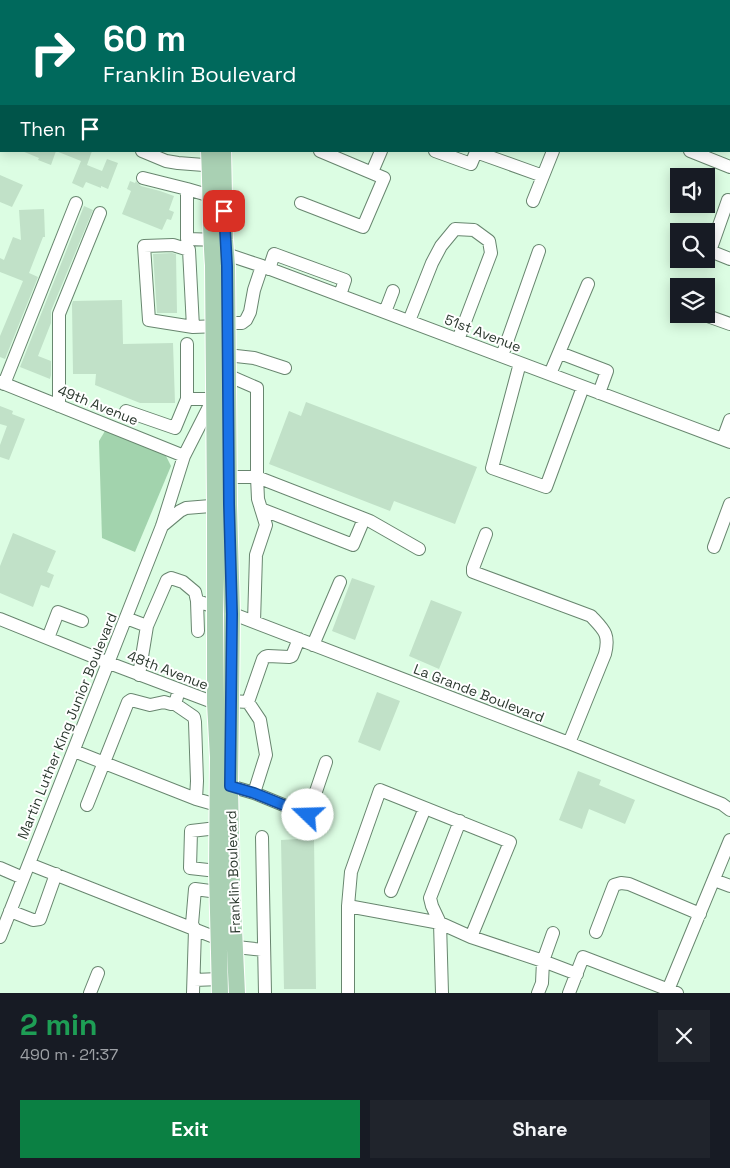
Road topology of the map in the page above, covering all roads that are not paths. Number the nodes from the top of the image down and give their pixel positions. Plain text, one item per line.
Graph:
1 (144, 152) edge
2 (322, 152) edge
3 (380, 152) edge
4 (438, 152) edge
5 (476, 152) edge
6 (476, 152) edge
7 (554, 152) edge
8 (692, 152) edge
9 (216, 159) edge
10 (730, 167) edge
11 (372, 172) junction
12 (543, 176) junction
13 (143, 178) dead end
14 (187, 189) junction
15 (217, 196) junction
16 (533, 201) dead end
17 (730, 201) edge
18 (76, 202) dead end
19 (301, 203) dead end
20 (100, 213) dead end
21 (220, 244) junction
22 (539, 252) dead end
23 (730, 259) edge
24 (265, 267) junction
25 (588, 284) dead end
26 (393, 292) dead end
27 (385, 312) junction
28 (715, 319) edge
29 (409, 321) junction
30 (730, 324) edge
31 (220, 325) junction
32 (193, 327) junction
33 (458, 340) junction
34 (187, 344) dead end
35 (560, 353) junction
36 (227, 356) junction
37 (502, 356) junction
38 (520, 363) junction
39 (285, 368) dead end
40 (550, 374) junction
41 (227, 375) junction
42 (2, 383) edge
43 (583, 386) junction
44 (599, 393) junction
45 (187, 399) junction
46 (213, 399) junction
47 (59, 406) junction
48 (126, 411) dead end
49 (730, 420) edge
50 (726, 440) edge
51 (184, 456) junction
52 (229, 477) junction
53 (257, 477) junction
54 (730, 504) edge
55 (222, 505) junction
56 (261, 509) junction
57 (364, 519) junction
58 (162, 526) junction
59 (486, 534) dead end
60 (714, 547) dead end
61 (419, 549) dead end
62 (141, 582) junction
63 (340, 582) dead end
64 (162, 592) junction
65 (197, 601) junction
66 (215, 607) junction
67 (232, 614) junction
68 (126, 618) junction
69 (0, 619) edge
70 (82, 621) dead end
71 (254, 622) junction
72 (147, 626) junction
73 (198, 631) dead end
74 (48, 638) junction
75 (299, 639) junction
76 (313, 645) junction
77 (109, 663) junction
78 (139, 675) junction
79 (179, 690) junction
80 (223, 702) junction
81 (248, 702) junction
82 (175, 704) junction
83 (569, 743) junction
84 (74, 751) junction
85 (326, 762) dead end
86 (104, 763) junction
87 (230, 786) junction
88 (254, 793) junction
89 (196, 799) junction
90 (87, 804) dead end
91 (217, 805) junction
92 (425, 808) junction
93 (730, 810) edge
94 (460, 821) junction
95 (217, 828) junction
96 (262, 838) dead end
97 (730, 840) edge
98 (29, 864) junction
99 (0, 868) edge
100 (217, 871) junction
101 (56, 874) junction
102 (23, 878) junction
103 (714, 880) junction
104 (730, 886) edge
105 (391, 890) dead end
106 (218, 892) junction
107 (348, 906) junction
108 (10, 911) junction
109 (700, 914) junction
110 (440, 923) junction
111 (195, 930) junction
112 (1, 931) edge
113 (596, 932) dead end
114 (553, 933) dead end
115 (472, 936) junction
116 (219, 943) junction
117 (236, 946) junction
118 (264, 950) junction
119 (543, 960) junction
120 (98, 973) dead end
121 (577, 974) junction
122 (194, 980) junction
123 (220, 986) edge
124 (672, 991) edge
125 (90, 993) edge
126 (193, 993) edge
127 (237, 993) edge
128 (265, 993) edge
129 (348, 993) edge
130 (442, 993) edge
131 (538, 993) edge
132 (569, 993) edge

1 - 9 street
2 - 11 street
3 - 11 street
4 - 6 street
5 - 12 street
7 - 12 street
8 - 10 street
9 - 15 main road, Franklin Boulevard
11 - 19 street
12 - 16 street
13 - 14 street
14 - 15 street
14 - 21 street, 51st Avenue
15 - 21 main road, Franklin Boulevard
17 - 23 street
18 - 42 street
20 - 47 street
21 - 24 street, 51st Avenue
21 - 31 main road, Franklin Boulevard
21 - 31 main road, Franklin Boulevard
22 - 37 street
24 - 27 street, 51st Avenue
24 - 31 street
25 - 35 street
26 - 27 street
27 - 29 street, 51st Avenue
28 - 30 street
29 - 33 street, 51st Avenue
29 - 33 street
31 - 32 street
31 - 36 main road, Franklin Boulevard
31 - 41 main road
31 - 46 main road, Franklin Boulevard
32 - 32 street
33 - 37 street, 51st Avenue
34 - 45 street
35 - 40 street
35 - 44 street
36 - 39 street
36 - 41 main road, Franklin Boulevard
37 - 38 street, 51st Avenue
38 - 40 street, 51st Avenue
38 - 43 street
40 - 43 street, 51st Avenue
41 - 52 main road, Franklin Boulevard
41 - 53 street
42 - 47 street, 49th Avenue
43 - 44 street, 51st Avenue
44 - 50 street, 51st Avenue
45 - 46 street
45 - 48 street
46 - 51 street, Martin Luther King Junior Boulevard
46 - 55 main road, Franklin Boulevard
47 - 51 street, 49th Avenue
49 - 50 street
51 - 58 street, Martin Luther King Junior Boulevard
52 - 53 street
52 - 55 main road, Franklin Boulevard
53 - 56 street
53 - 57 street
54 - 60 street
55 - 58 street
55 - 66 main road, Franklin Boulevard
55 - 67 main road, Franklin Boulevard
56 - 57 street
56 - 71 street
57 - 61 street
58 - 62 street, Martin Luther King Junior Boulevard
59 - 83 street
62 - 64 street
62 - 68 street, Martin Luther King Junior Boulevard
63 - 76 street
64 - 65 street
64 - 72 street
65 - 66 street, La Grande Boulevard
65 - 73 street
66 - 67 street, La Grande Boulevard
66 - 80 main road, Franklin Boulevard
67 - 71 street, La Grande Boulevard
67 - 80 main road, Franklin Boulevard
68 - 72 street
68 - 77 street, Martin Luther King Junior Boulevard
69 - 74 street, 48th Avenue
70 - 74 street
71 - 75 street, La Grande Boulevard
72 - 78 street
74 - 77 street, 48th Avenue
75 - 76 street, La Grande Boulevard
75 - 81 street
76 - 83 street, La Grande Boulevard
77 - 78 street, 48th Avenue
77 - 84 street, Martin Luther King Junior Boulevard
78 - 79 street, 48th Avenue
79 - 80 street, 48th Avenue
79 - 82 street
80 - 81 street, 48th Avenue
80 - 87 main road, Franklin Boulevard
80 - 91 main road, Franklin Boulevard
81 - 88 street
82 - 86 street
82 - 89 street
83 - 93 street, La Grande Boulevard
84 - 86 street
84 - 98 street, Martin Luther King Junior Boulevard
85 - 88 street
86 - 89 street
86 - 90 street
87 - 88 street
87 - 117 main road, Franklin Boulevard
89 - 91 street
91 - 95 main road, Franklin Boulevard
92 - 94 street
92 - 105 street
92 - 107 street
94 - 110 street
94 - 115 street
95 - 100 main road, Franklin Boulevard
95 - 100 street
96 - 118 street
97 - 103 street
98 - 101 street
98 - 102 street, Martin Luther King Junior Boulevard
99 - 102 street
100 - 106 main road, Franklin Boulevard
101 - 108 street
101 - 111 street
102 - 108 street, Martin Luther King Junior Boulevard
103 - 104 street
103 - 109 street
106 - 111 street
106 - 116 main road, Franklin Boulevard
107 - 110 street
107 - 129 street
108 - 112 street, Martin Luther King Junior Boulevard
109 - 113 street
109 - 124 street
110 - 115 street
110 - 130 street
111 - 116 street
111 - 122 street
114 - 119 street
115 - 119 street
116 - 117 street
116 - 123 main road, Franklin Boulevard
117 - 118 street
117 - 127 main road, Franklin Boulevard
118 - 128 street
119 - 121 street
119 - 131 street
120 - 125 street
121 - 124 street
121 - 132 street
122 - 123 street
122 - 126 street

